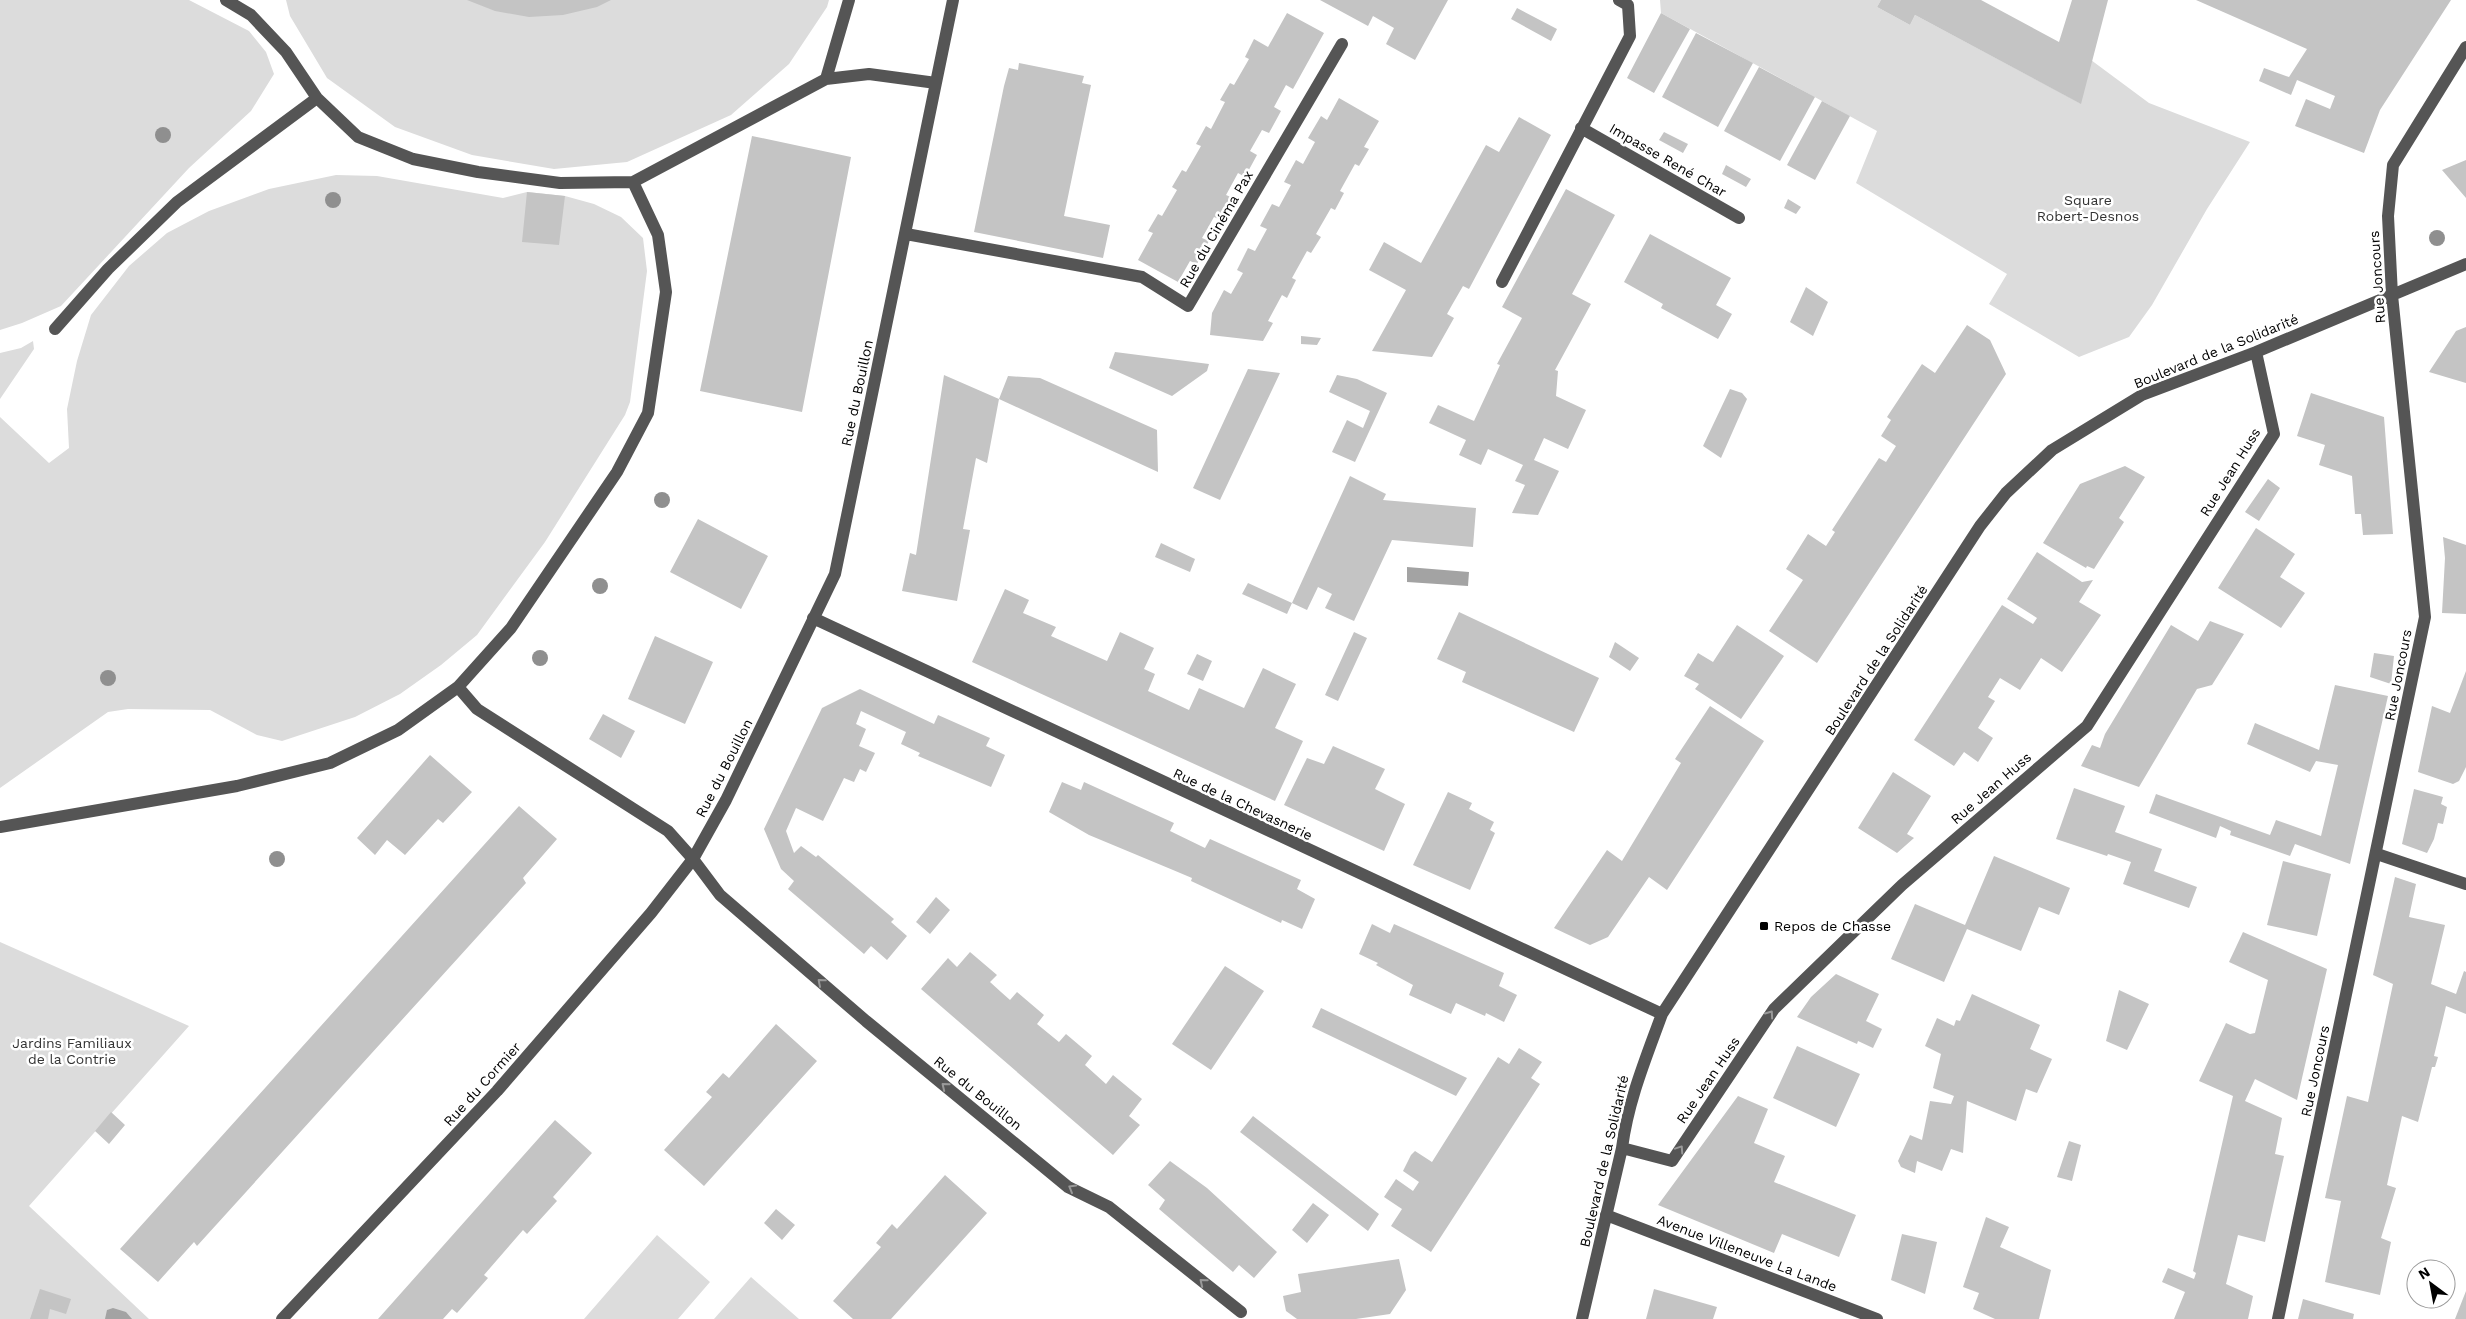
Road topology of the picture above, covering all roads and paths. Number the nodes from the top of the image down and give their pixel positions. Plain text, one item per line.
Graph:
1 (226, 0) edge
2 (849, 0) edge
3 (954, 0) edge
4 (1624, 3) edge
5 (1342, 44) dead end
6 (2466, 47) edge
7 (826, 79) junction
8 (936, 83) junction
9 (317, 98) junction
10 (1582, 128) junction
11 (633, 182) junction
12 (1739, 218) dead end
13 (906, 234) junction
14 (2466, 264) edge
15 (1502, 282) dead end
16 (2392, 294) junction
17 (55, 329) dead end
18 (2256, 352) junction
19 (813, 618) junction
20 (458, 687) junction
21 (0, 826) edge
22 (2377, 854) junction
23 (693, 859) junction
24 (2466, 884) edge
25 (1662, 1014) junction
26 (1622, 1148) junction
27 (1606, 1215) junction
28 (1241, 1312) dead end
29 (282, 1319) edge
30 (1582, 1319) edge
31 (1877, 1319) edge
32 (2278, 1319) edge

1 - 9 street
2 - 7 street
3 - 8 street, Rue du Bouillon
4 - 10 street
5 - 13 street, Rue du Cinéma Pax
6 - 16 street, Rue Joncours
7 - 8 street
7 - 11 street
8 - 13 street, Rue du Bouillon
9 - 11 street
9 - 17 street
10 - 12 street, Impasse René Char
10 - 15 street
11 - 20 street
13 - 19 street, Rue du Bouillon
14 - 16 street, Boulevard de la Solidarité
16 - 18 street, Boulevard de la Solidarité
16 - 22 street, Rue Joncours
18 - 25 street, Boulevard de la Solidarité
26 -> 18 street, Rue Jean Huss
19 - 23 street, Rue du Bouillon
19 - 25 street, Rue de la Chevasnerie
20 - 21 street
20 - 23 street
22 - 24 street
22 - 32 street, Rue Joncours
28 -> 23 street, Rue du Bouillon
23 - 29 street, Rue du Cormier
25 - 26 street, Boulevard de la Solidarité
26 - 27 street, Boulevard de la Solidarité
27 - 30 street, Boulevard de la Solidarité
27 - 31 street, Avenue Villeneuve La Lande

